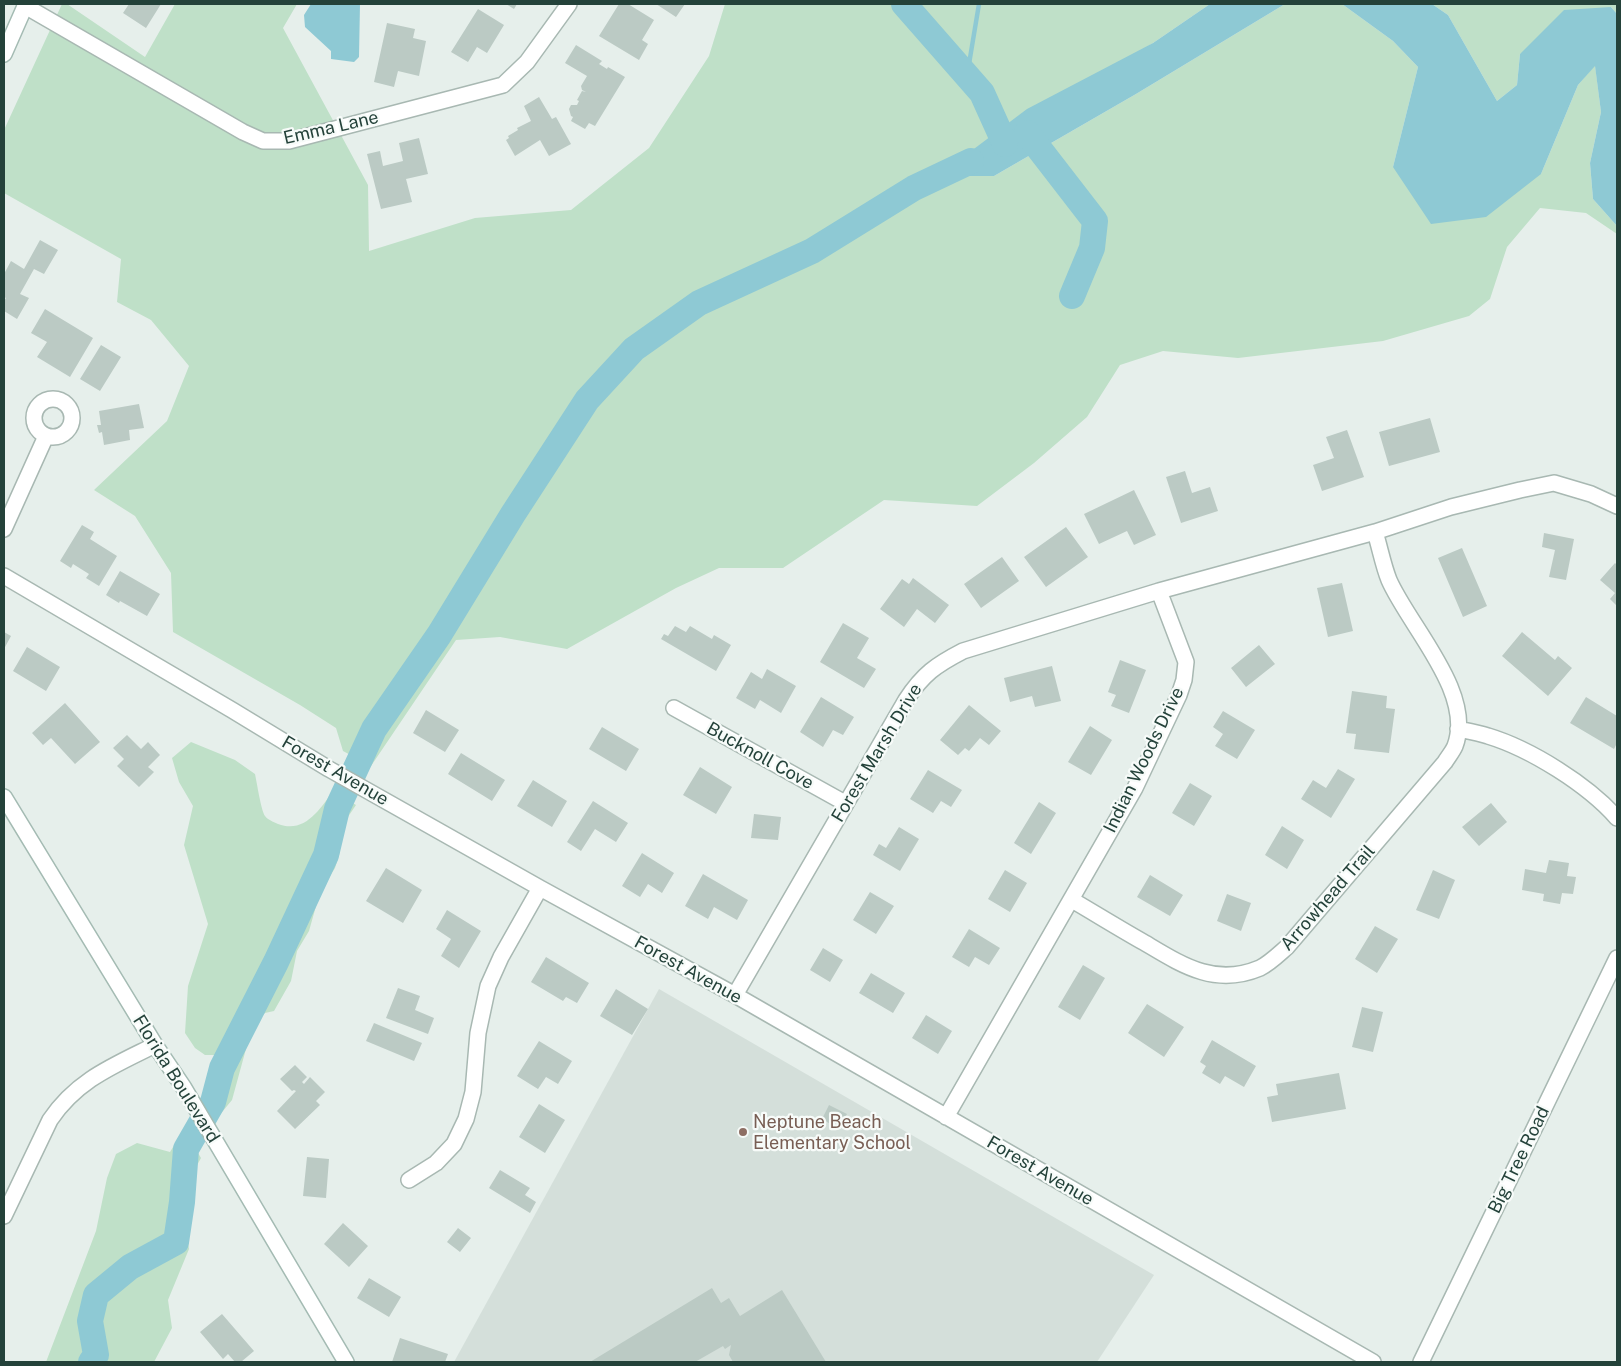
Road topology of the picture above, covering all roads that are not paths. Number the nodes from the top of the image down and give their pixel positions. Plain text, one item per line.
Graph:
1 (569, 4) edge
2 (25, 5) edge
3 (4, 54) edge
4 (46, 436) dead end
5 (1617, 506) edge
6 (4, 529) edge
7 (1376, 532) junction
8 (4, 576) edge
9 (1159, 591) junction
10 (674, 708) dead end
11 (1458, 729) junction
12 (4, 797) edge
13 (845, 803) junction
14 (1617, 818) edge
15 (540, 888) junction
16 (1072, 900) junction
17 (1615, 967) edge
18 (735, 996) junction
19 (154, 1045) junction
20 (946, 1117) junction
21 (409, 1180) dead end
22 (8, 1193) edge
23 (4, 1216) edge
24 (346, 1362) edge
25 (1373, 1362) edge
26 (1422, 1362) edge

1 - 2 street, Emma Lane
2 - 3 street
4 - 6 street
5 - 7 street
7 - 9 street
7 - 11 street
8 - 15 street, Forest Avenue
9 - 13 street, Forest Marsh Drive
9 - 16 street, Indian Woods Drive
10 - 13 street, Bucknoll Cove
11 - 14 street
11 - 16 street, Arrowhead Trail
12 - 19 street, Florida Boulevard
13 - 18 street, Forest Marsh Drive
15 - 18 street, Forest Avenue
15 - 21 street
16 - 20 street, Indian Woods Drive
17 - 26 street, Big Tree Road
18 - 20 street, Forest Avenue
19 - 22 street
19 - 24 street, Florida Boulevard
20 - 25 street, Forest Avenue
22 - 23 street

